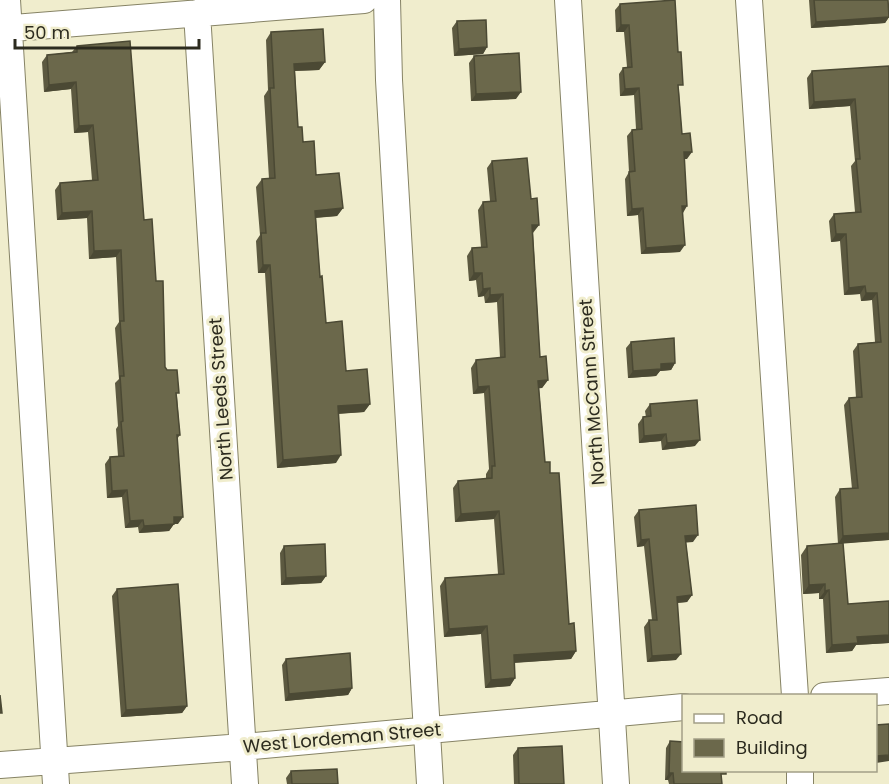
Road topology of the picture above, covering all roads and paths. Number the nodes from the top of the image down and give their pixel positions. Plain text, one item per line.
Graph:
1 (7, 0) edge
2 (364, 0) edge
3 (387, 0) edge
4 (568, 0) edge
5 (749, 0) edge
6 (197, 14) junction
7 (4, 29) edge
8 (889, 691) edge
9 (795, 694) edge
10 (850, 694) edge
11 (682, 707) edge
12 (612, 712) junction
13 (427, 731) junction
14 (243, 747) junction
15 (0, 765) edge
16 (55, 773) edge
17 (245, 784) edge
18 (430, 784) edge
19 (616, 784) edge

1 - 7 street
2 - 6 street
3 - 13 street
4 - 12 street, North McCann Street
5 - 9 street
6 - 7 street
6 - 14 street, North Leeds Street
7 - 16 street
8 - 10 street
11 - 12 street, West Lordeman Street
12 - 13 street, West Lordeman Street
12 - 19 street, North McCann Street
13 - 14 street, West Lordeman Street
13 - 18 street
14 - 16 street, West Lordeman Street
14 - 17 street, North Leeds Street
15 - 16 street, West Lordeman Street

